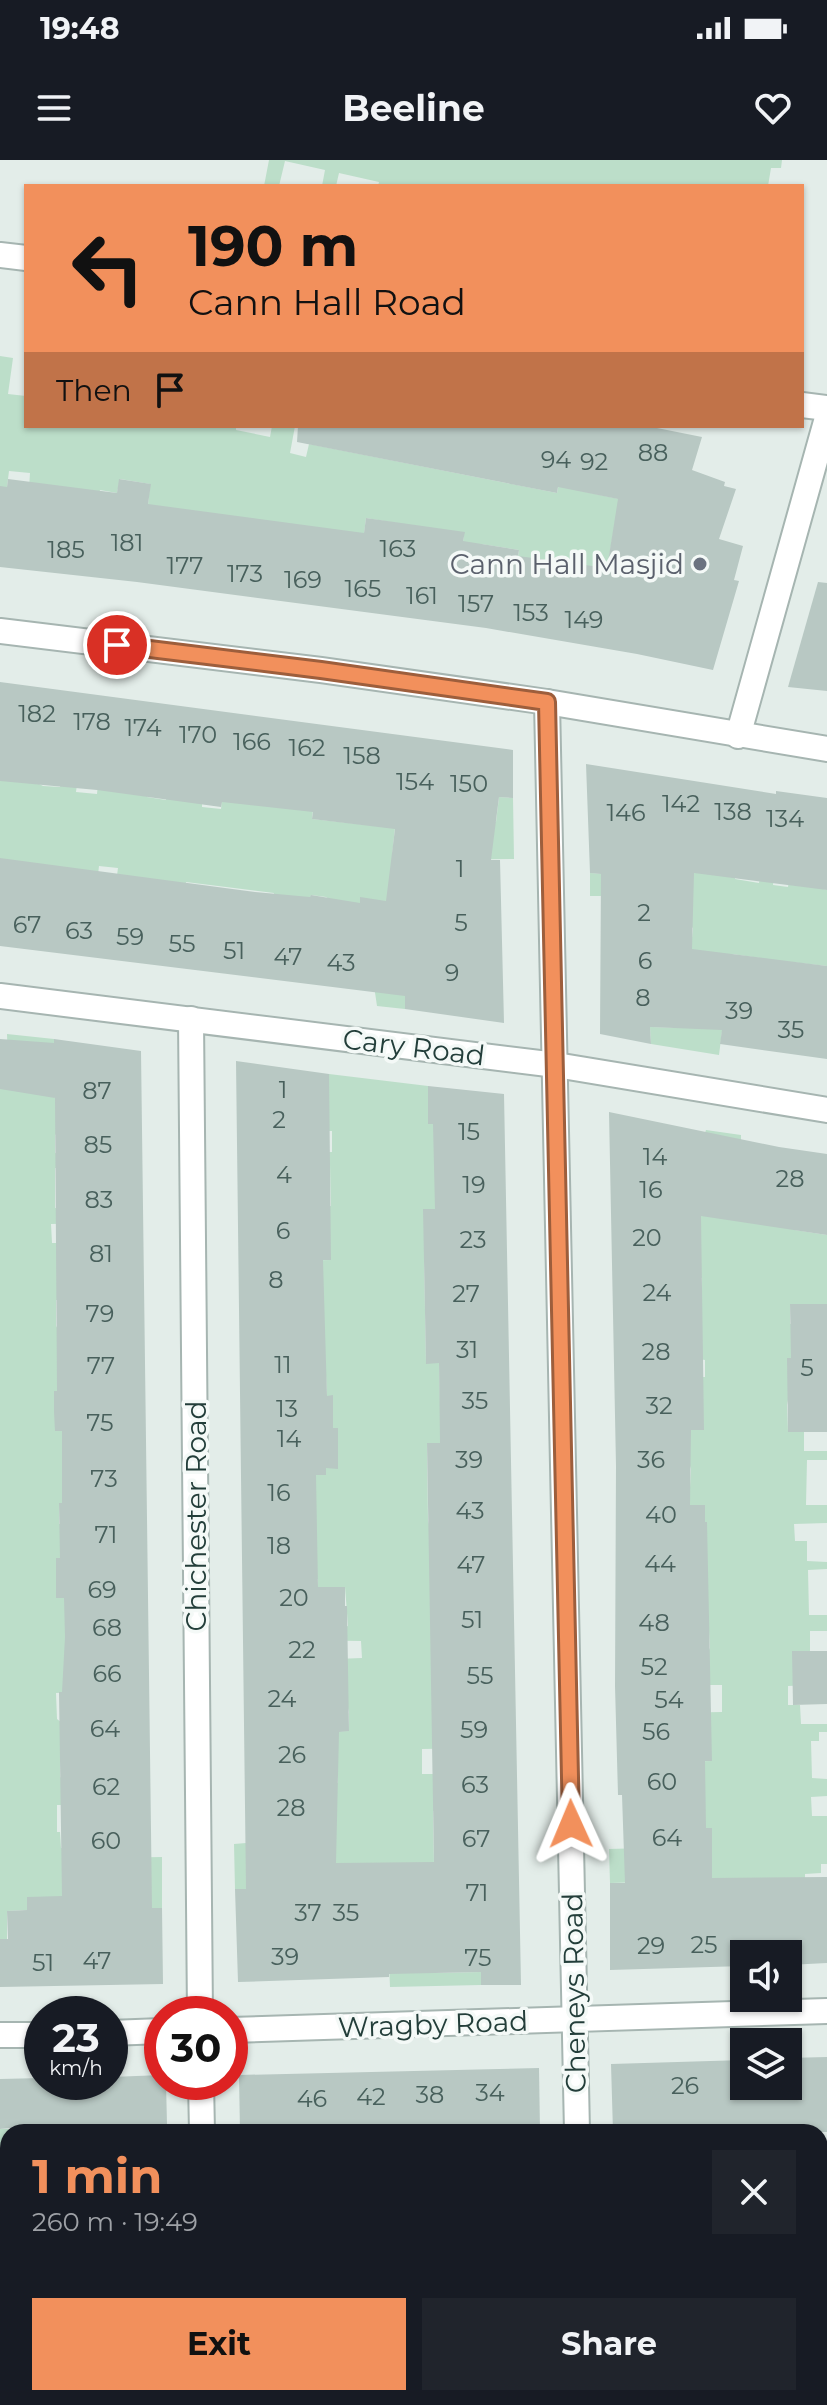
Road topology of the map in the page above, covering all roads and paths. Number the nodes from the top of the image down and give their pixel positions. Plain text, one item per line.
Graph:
1 (0, 255) edge
2 (24, 258) edge
3 (804, 405) edge
4 (827, 408) edge
5 (827, 418) edge
6 (0, 631) edge
7 (547, 702) junction
8 (738, 736) junction
9 (827, 749) edge
10 (0, 996) edge
11 (191, 1019) junction
12 (556, 1065) junction
13 (827, 1110) edge
14 (200, 1996) edge
15 (827, 2011) edge
16 (575, 2019) junction
17 (248, 2029) edge
18 (0, 2035) edge
19 (24, 2035) edge
20 (201, 2100) edge
21 (202, 2124) edge
22 (577, 2124) edge

1 - 2 street
3 - 4 street
5 - 8 street
6 - 7 street
7 - 8 street
7 - 12 street, Cheneys Road
8 - 9 street
10 - 11 street, Cary Road
11 - 12 street, Cary Road
11 - 14 street, Chichester Road
12 - 13 street, Cary Road
12 - 16 street, Cheneys Road
15 - 16 street, Wragby Road
16 - 17 street, Wragby Road
16 - 22 street, Cheneys Road
18 - 19 street
20 - 21 street

